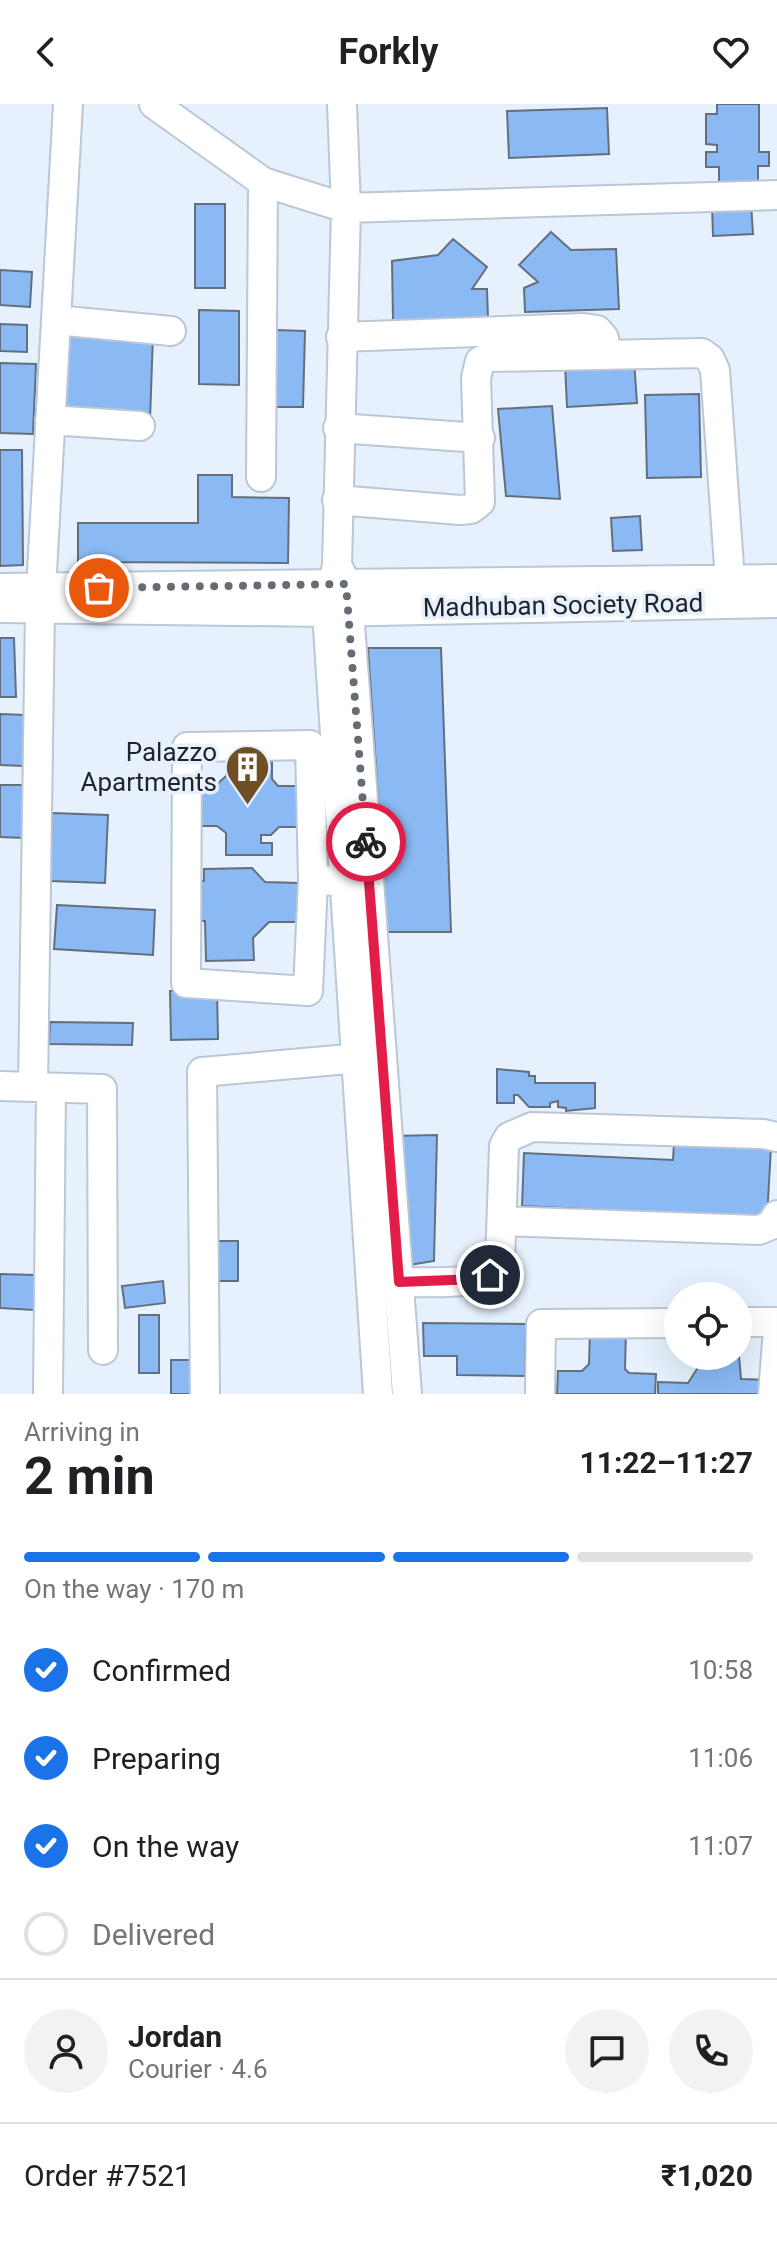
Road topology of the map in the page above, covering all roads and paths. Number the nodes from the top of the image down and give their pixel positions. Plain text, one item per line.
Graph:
1 (68, 104) edge
2 (154, 104) edge
3 (342, 104) edge
4 (263, 182) junction
5 (777, 195) edge
6 (346, 208) junction
7 (60, 321) junction
8 (171, 331) dead end
9 (341, 337) junction
10 (606, 353) junction
11 (56, 420) junction
12 (140, 426) dead end
13 (338, 428) junction
14 (480, 438) junction
15 (261, 477) dead end
16 (337, 500) junction
17 (777, 579) edge
18 (0, 588) edge
19 (730, 590) junction
20 (338, 592) junction
21 (41, 599) junction
22 (777, 603) edge
23 (0, 608) edge
24 (313, 880) junction
25 (355, 882) junction
26 (367, 1058) junction
27 (0, 1086) edge
28 (42, 1088) junction
29 (777, 1137) edge
30 (777, 1215) edge
31 (502, 1221) junction
32 (399, 1282) junction
33 (752, 1322) edge
34 (777, 1322) edge
35 (664, 1323) edge
36 (777, 1341) edge
37 (103, 1350) dead end
38 (48, 1394) edge
39 (205, 1394) edge
40 (378, 1394) edge
41 (407, 1394) edge
42 (540, 1394) edge
43 (773, 1394) edge

1 - 7 street
2 - 4 street
3 - 6 street
4 - 6 street
4 - 15 street
5 - 6 street
6 - 9 street
7 - 8 street
7 - 11 street
7 - 11 street
9 - 10 street
9 - 13 street
10 - 14 street
10 - 19 street
11 - 12 street
11 - 21 street
13 - 14 street
13 - 16 street
14 - 16 street
16 - 20 street
17 - 19 street
18 - 21 street
19 - 20 street, Madhuban Society Road
19 - 22 street, Madhuban Society Road
20 - 21 street, Madhuban Society Road
20 - 25 street
21 - 23 street
21 - 28 street
24 - 24 street
24 - 25 street
25 - 26 street
26 - 32 street
26 - 39 street
26 - 40 street
27 - 28 street
28 - 37 street
28 - 38 street
29 - 31 street
30 - 31 street
31 - 32 street
32 - 41 street
33 - 34 street
35 - 42 street
36 - 43 street

